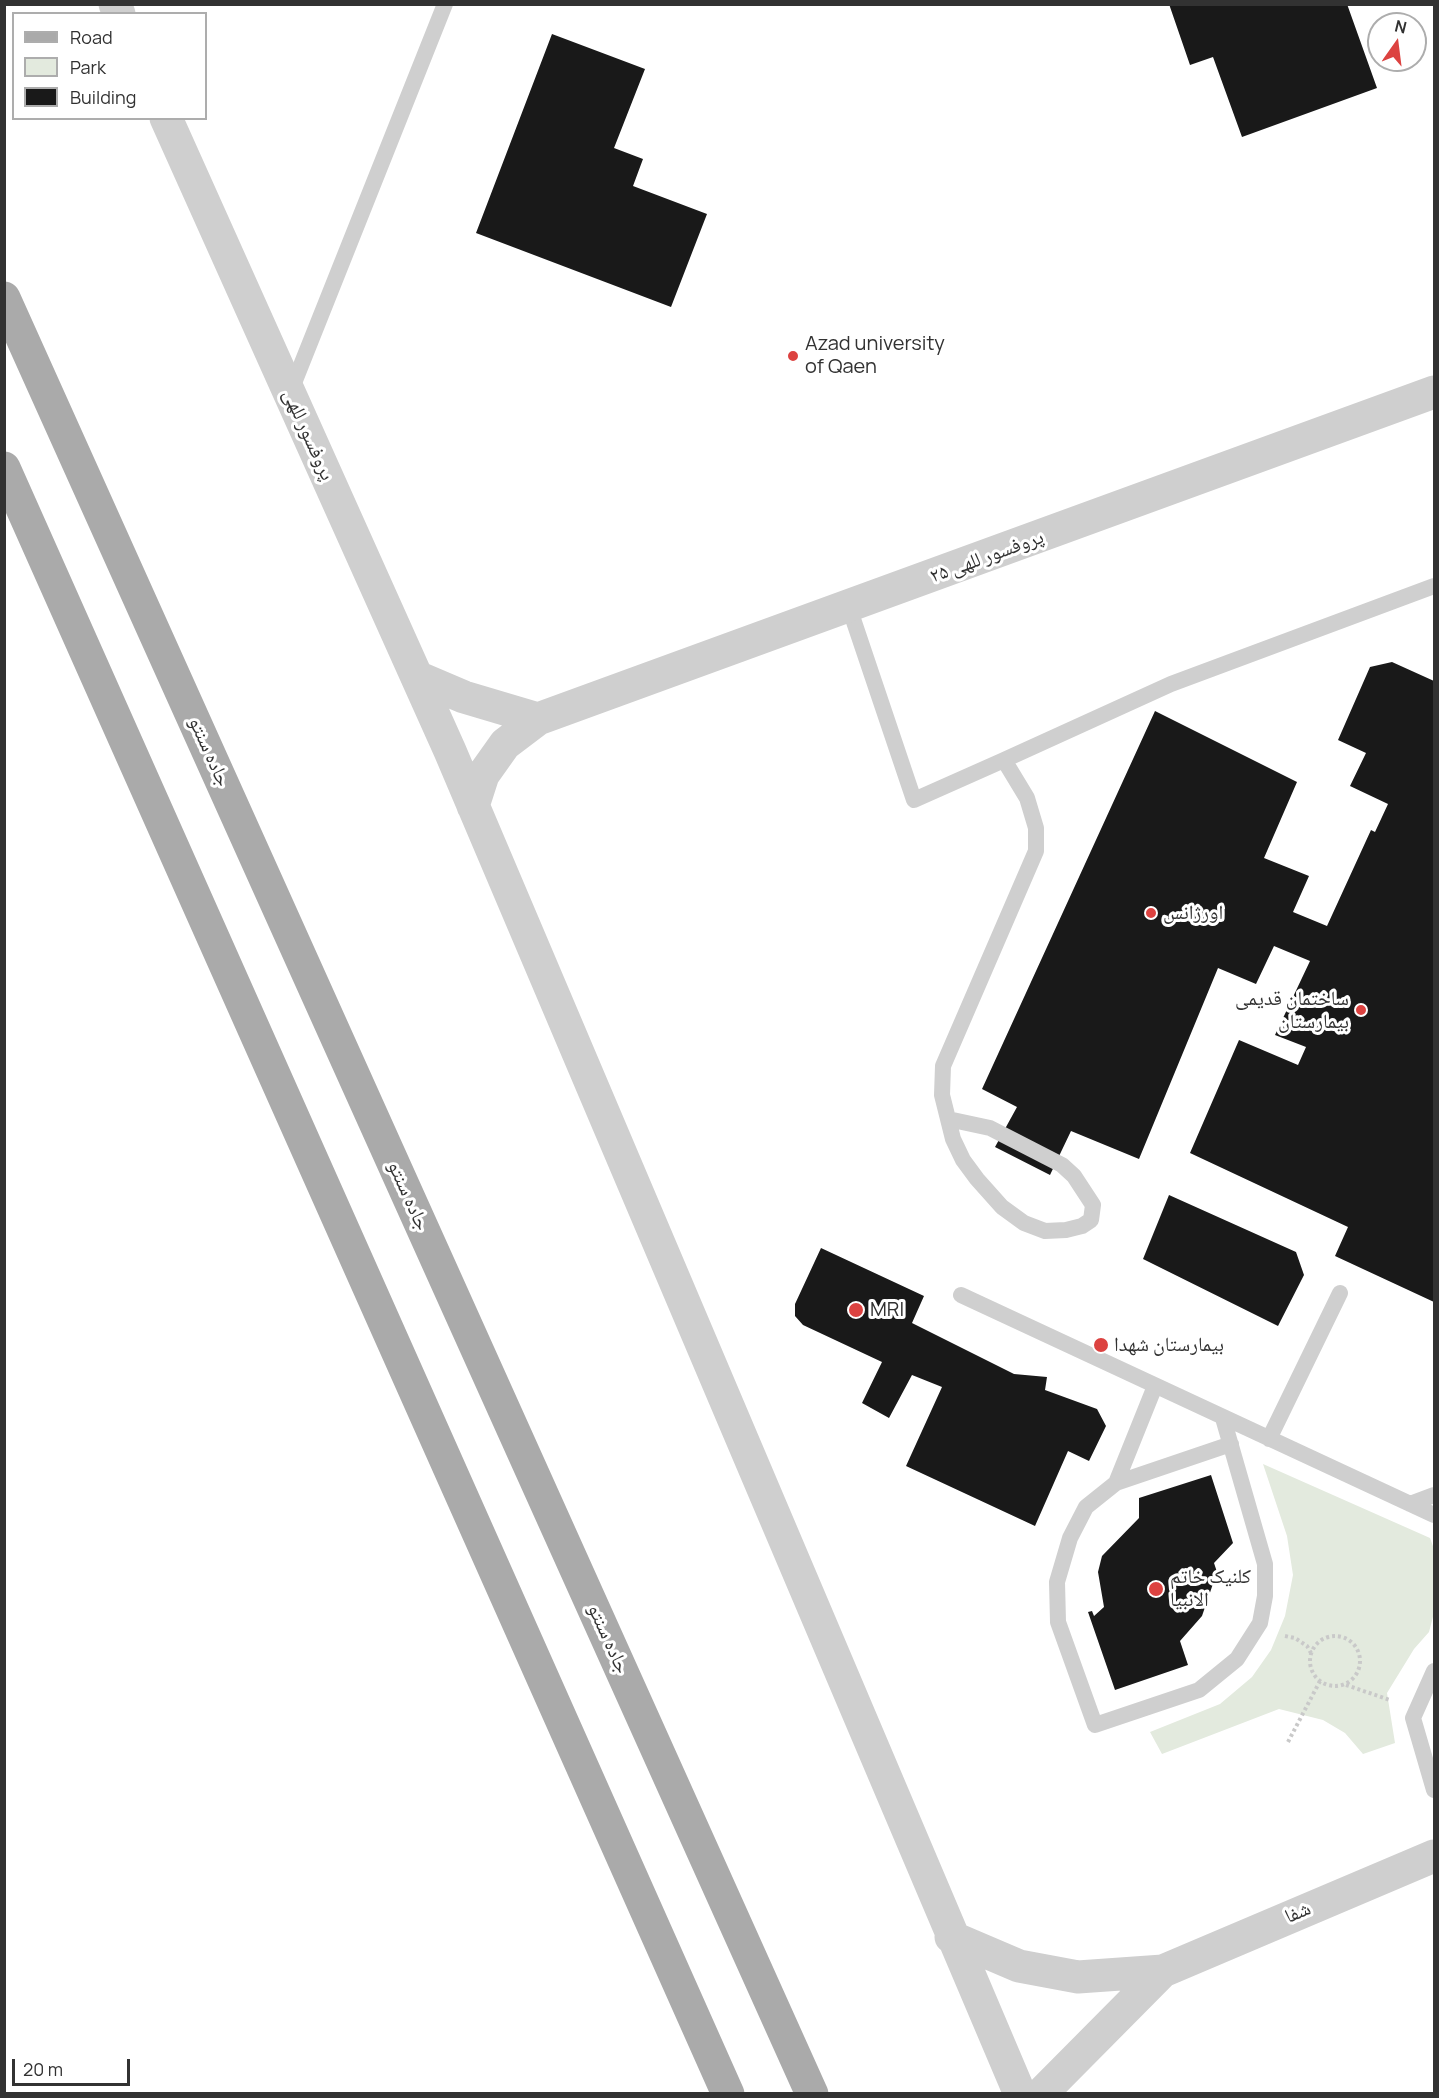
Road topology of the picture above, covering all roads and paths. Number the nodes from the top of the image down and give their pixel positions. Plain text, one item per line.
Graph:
1 (446, 4) edge
2 (167, 120) edge
3 (4, 298) edge
4 (1434, 392) edge
5 (290, 393) junction
6 (4, 468) edge
7 (1434, 586) edge
8 (849, 608) junction
9 (417, 677) junction
10 (538, 719) junction
11 (1004, 760) junction
12 (473, 806) junction
13 (948, 1119) junction
14 (1340, 1293) dead end
15 (961, 1295) dead end
16 (1155, 1386) junction
17 (1224, 1418) junction
18 (1269, 1439) junction
19 (1231, 1444) junction
20 (1116, 1483) junction
21 (1434, 1495) edge
22 (1410, 1504) junction
23 (1434, 1515) edge
24 (1434, 1671) edge
25 (1320, 1681) junction
26 (1345, 1684) junction
27 (1417, 1709) junction
28 (1288, 1742) dead end
29 (1434, 1790) edge
30 (1434, 1856) edge
31 (951, 1936) junction
32 (1163, 1971) junction
33 (728, 2094) edge
34 (812, 2094) edge
35 (1020, 2094) edge
36 (1041, 2094) edge

1 - 5 lane
2 - 5 street, پروفسور للهی
3 - 34 main road, جاده سنتو
4 - 8 street, پروفسور للهی ۲۵
5 - 9 street, پروفسور للهی
6 - 33 main road
7 - 11 lane
8 - 10 street, پروفسور للهی ۲۵
8 - 11 lane
9 - 10 street
9 - 12 street, پروفسور للهی
10 - 12 street, پروفسور للهی ۲۵
11 - 13 lane
12 - 31 street, پروفسور للهی
13 - 13 lane
14 - 18 lane
15 - 16 lane
16 - 17 lane
16 - 20 lane
17 - 18 lane
17 - 19 lane
18 - 22 lane
19 - 20 lane
19 - 20 lane
21 - 22 lane
22 - 23 lane
24 - 27 lane
25 - 26 path
25 - 26 path
25 - 28 path
26 - 27 path
27 - 29 lane
30 - 32 street, شفا
31 - 32 street
31 - 35 street, پروفسور للهی
32 - 36 street

